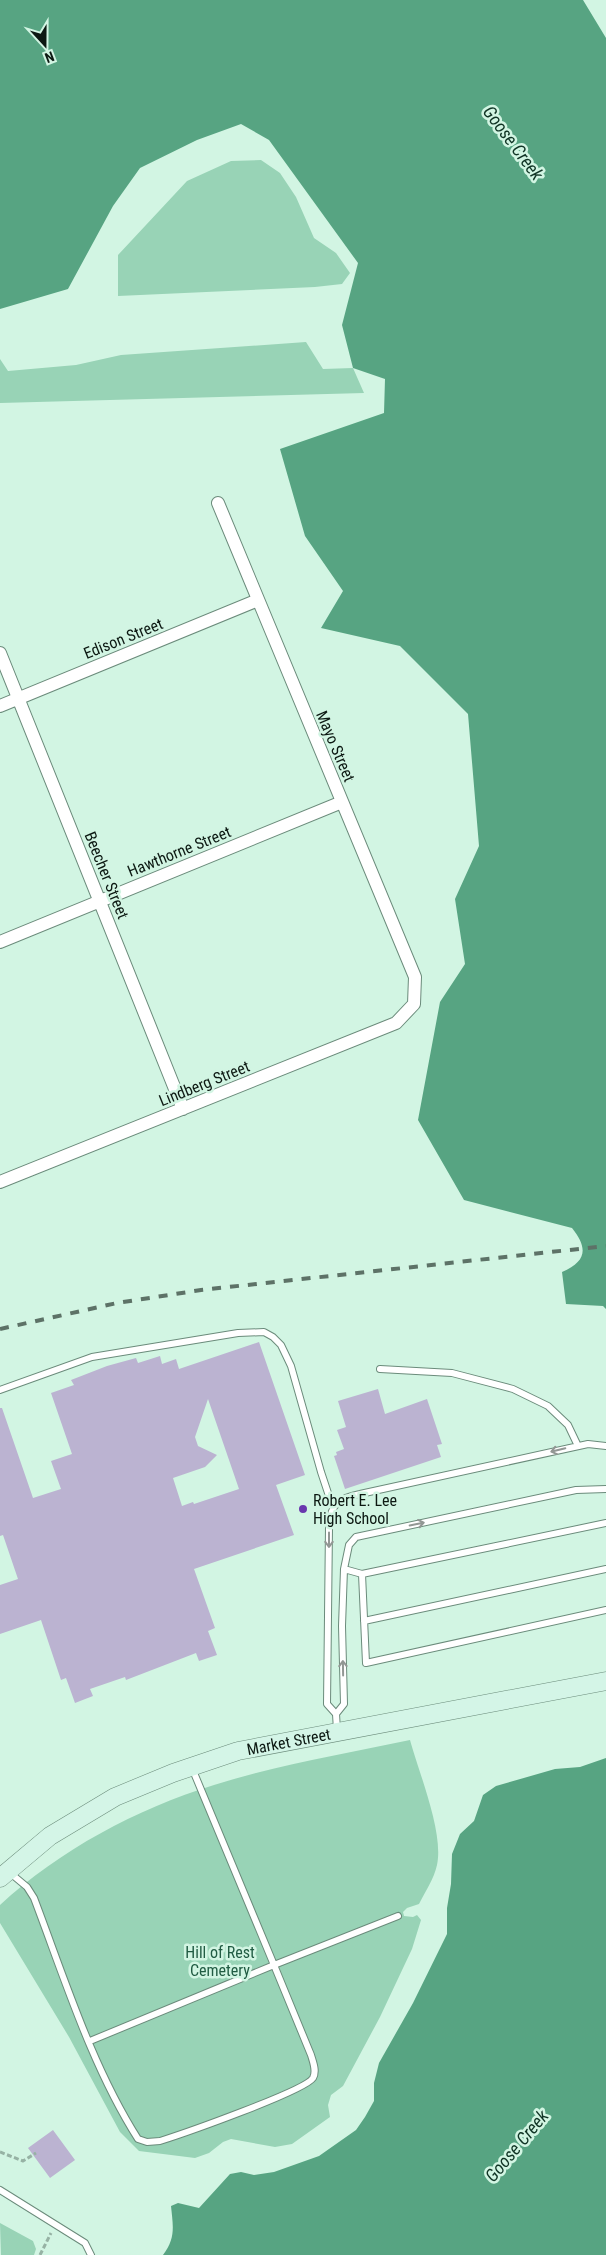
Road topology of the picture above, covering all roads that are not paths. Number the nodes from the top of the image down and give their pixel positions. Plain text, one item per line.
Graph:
1 (218, 503) dead end
2 (258, 600) junction
3 (0, 653) edge
4 (18, 698) junction
5 (0, 706) edge
6 (342, 802) junction
7 (100, 901) junction
8 (0, 942) edge
9 (414, 1004) joint
10 (183, 1109) junction
11 (0, 1182) edge
12 (380, 1369) dead end
13 (0, 1390) edge
14 (578, 1446) junction
15 (606, 1446) edge
16 (606, 1489) edge
17 (336, 1505) junction
18 (606, 1523) edge
19 (344, 1569) junction
20 (606, 1569) edge
21 (362, 1574) junction
22 (606, 1610) edge
23 (364, 1621) junction
24 (602, 1682) edge
25 (336, 1723) junction
26 (191, 1767) junction
27 (4, 1875) edge
28 (398, 1916) dead end
29 (274, 1965) junction
30 (90, 2041) junction
31 (0, 2190) edge
32 (91, 2255) edge

1 - 2 street, Mayo Street
2 - 4 street, Edison Street
2 - 6 street, Mayo Street
3 - 4 street, Beecher Street
4 - 5 street, Edison Street
4 - 7 street, Beecher Street
6 - 7 street, Hawthorne Street
6 - 9 street, Mayo Street
7 - 8 street, Hawthorne Street
7 - 10 street, Beecher Street
9 - 10 street, Lindberg Street
10 - 11 street, Lindberg Street
12 - 14 lane
13 - 17 lane
14 - 15 lane
14 -> 17 lane
19 -> 16 lane
17 -> 25 lane
18 - 21 lane
19 - 21 lane
25 -> 19 lane
20 - 23 lane
21 - 23 lane
22 - 23 lane
24 - 25 main road, Market Street
25 - 26 main road, Market Street
26 - 27 main road, Market Street
26 - 29 lane
27 - 30 lane
28 - 29 lane
29 - 30 lane
29 - 30 lane
31 - 32 lane

